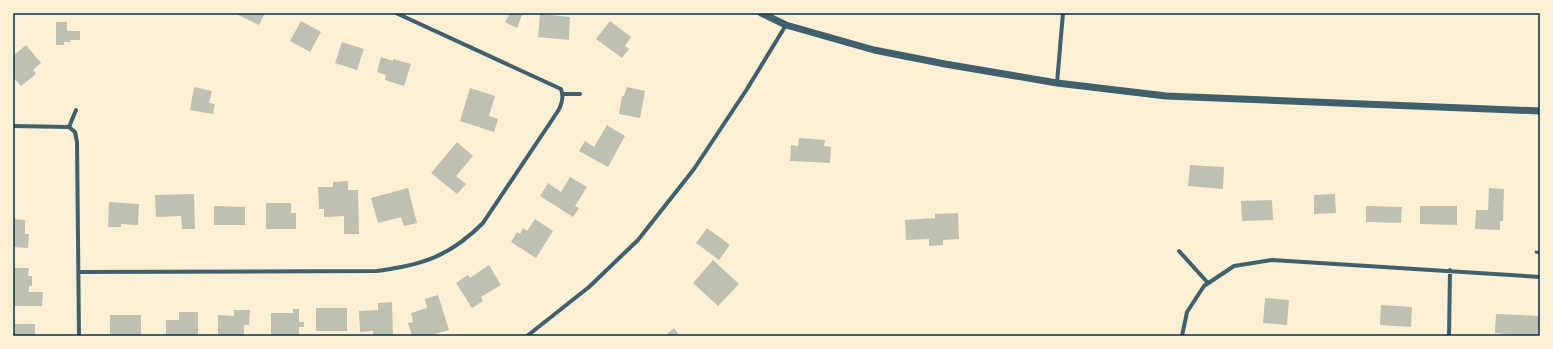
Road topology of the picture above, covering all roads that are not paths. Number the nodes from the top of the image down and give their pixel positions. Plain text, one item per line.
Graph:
1 (396, 13) edge
2 (762, 13) edge
3 (1063, 13) edge
4 (786, 26) junction
5 (1057, 83) junction
6 (563, 94) junction
7 (580, 94) dead end
8 (76, 110) dead end
9 (1540, 111) edge
10 (13, 126) edge
11 (69, 127) junction
12 (1179, 251) dead end
13 (1450, 270) junction
14 (79, 272) junction
15 (1540, 277) edge
16 (1208, 283) junction
17 (79, 336) edge
18 (527, 336) edge
19 (1182, 336) edge
20 (1449, 336) edge

1 - 6 street
2 - 4 street
3 - 5 street
4 - 5 street
4 - 18 street
5 - 9 street
6 - 7 street
6 - 14 street
8 - 11 street
10 - 11 street
11 - 14 street
12 - 16 street
13 - 15 street
13 - 16 street
13 - 20 street
14 - 17 street
16 - 19 street

